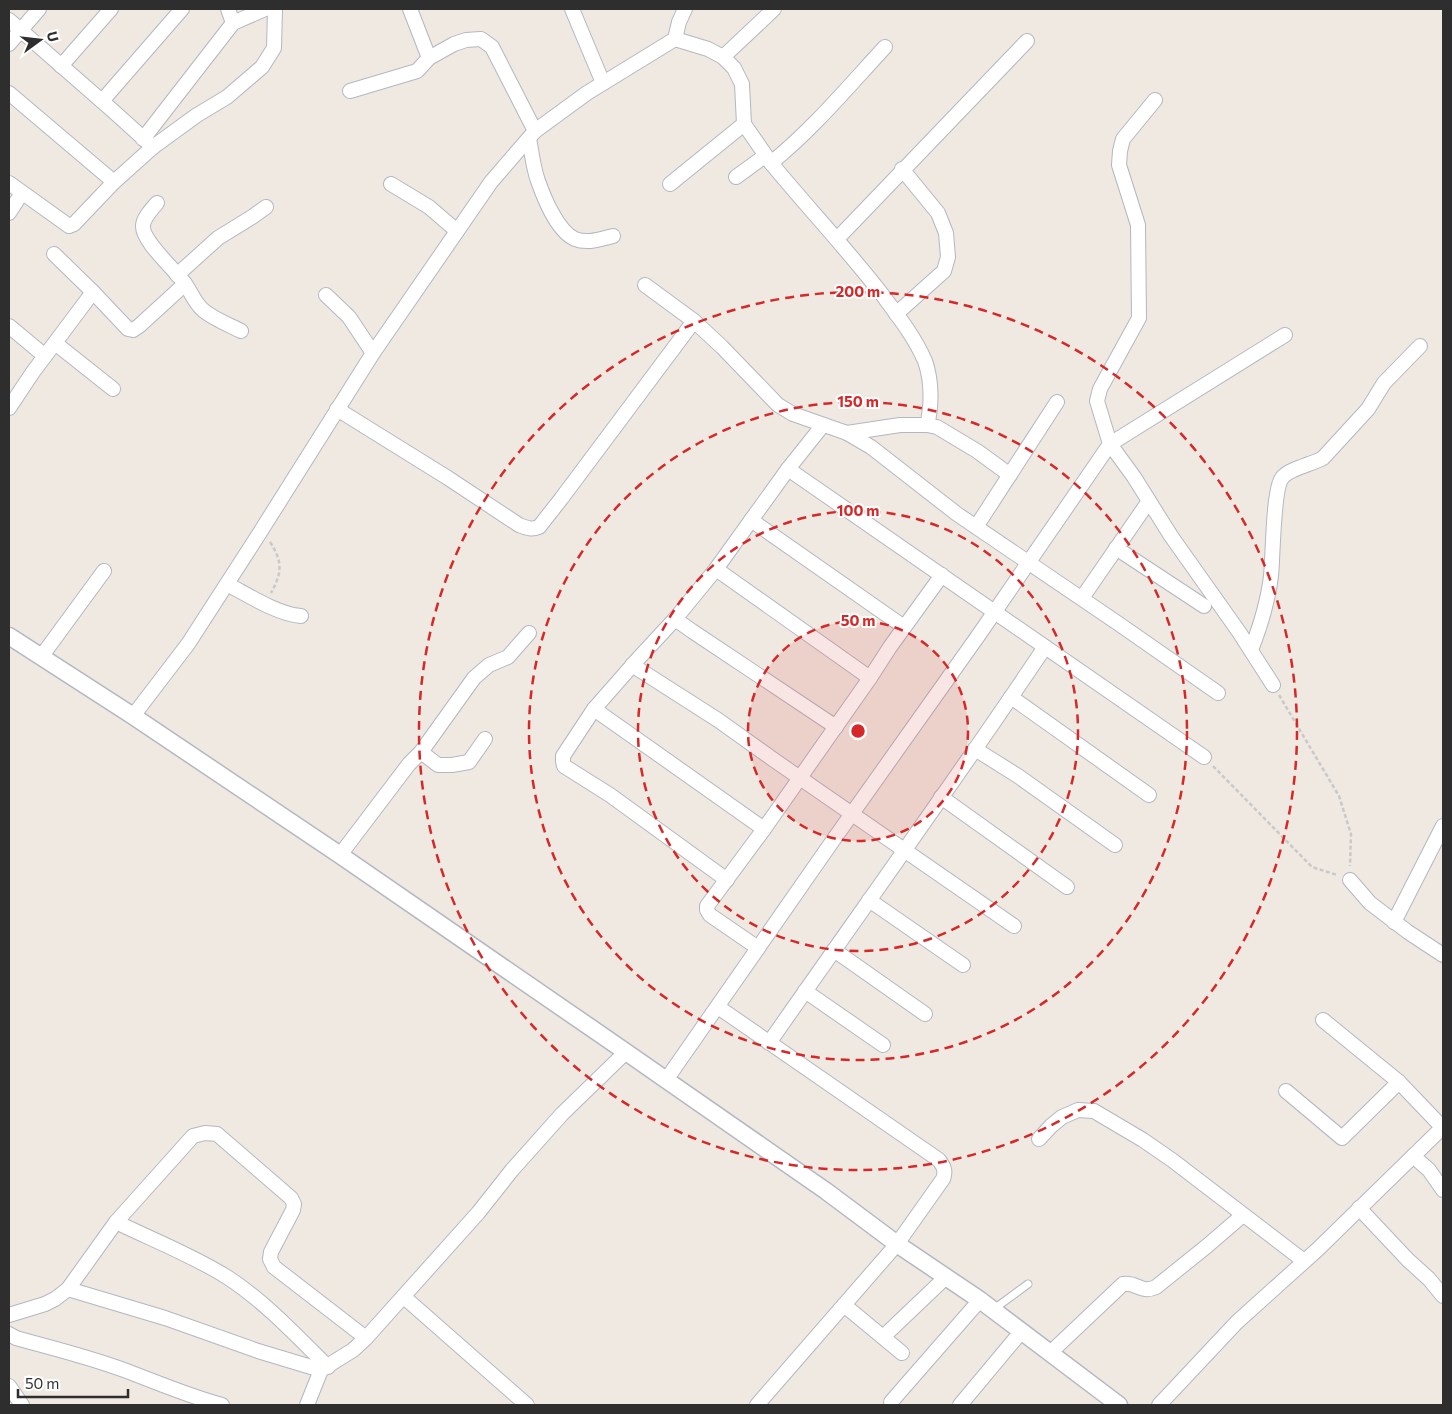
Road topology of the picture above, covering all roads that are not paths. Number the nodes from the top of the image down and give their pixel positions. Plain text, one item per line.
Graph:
1 (38, 9) edge
2 (111, 9) edge
3 (182, 9) edge
4 (228, 9) edge
5 (265, 9) edge
6 (274, 9) edge
7 (410, 9) edge
8 (572, 9) edge
9 (685, 9) edge
10 (774, 9) edge
11 (9, 20) edge
12 (233, 23) junction
13 (20, 30) junction
14 (675, 39) junction
15 (1027, 41) dead end
16 (9, 44) edge
17 (885, 46) dead end
18 (723, 57) junction
19 (429, 58) junction
20 (61, 66) junction
21 (603, 83) junction
22 (350, 91) dead end
23 (9, 93) edge
24 (1155, 100) dead end
25 (102, 101) junction
26 (744, 124) junction
27 (532, 135) junction
28 (148, 143) junction
29 (768, 160) junction
30 (902, 169) junction
31 (736, 177) dead end
32 (114, 182) junction
33 (9, 183) edge
34 (391, 184) dead end
35 (670, 184) dead end
36 (22, 193) junction
37 (157, 203) dead end
38 (266, 207) dead end
39 (9, 213) edge
40 (457, 231) junction
41 (613, 236) dead end
42 (837, 238) junction
43 (54, 254) dead end
44 (181, 279) junction
45 (646, 285) dead end
46 (93, 292) junction
47 (326, 295) dead end
48 (896, 314) junction
49 (694, 321) junction
50 (9, 326) edge
51 (240, 331) dead end
52 (1285, 335) dead end
53 (55, 343) junction
54 (1420, 346) dead end
55 (373, 354) junction
56 (45, 356) junction
57 (113, 388) dead end
58 (1057, 402) dead end
59 (9, 408) edge
60 (337, 409) junction
61 (823, 424) junction
62 (927, 425) junction
63 (847, 432) junction
64 (1110, 444) junction
65 (788, 469) junction
66 (1010, 475) junction
67 (1149, 501) junction
68 (750, 520) junction
69 (976, 527) junction
70 (1116, 548) junction
71 (1029, 562) junction
72 (716, 569) junction
73 (104, 571) dead end
74 (942, 575) junction
75 (227, 584) junction
76 (1082, 598) junction
77 (1204, 606) dead end
78 (995, 612) junction
79 (301, 616) dead end
80 (674, 618) junction
81 (904, 627) junction
82 (529, 633) dead end
83 (9, 636) edge
84 (1045, 647) junction
85 (1251, 650) junction
86 (41, 657) junction
87 (632, 665) junction
88 (870, 678) junction
89 (1273, 685) road end
90 (1218, 693) dead end
91 (1011, 698) junction
92 (594, 709) junction
93 (133, 716) junction
94 (836, 727) junction
95 (485, 739) dead end
96 (975, 749) junction
97 (420, 752) junction
98 (1204, 756) road end
99 (799, 778) junction
100 (1149, 795) dead end
101 (941, 797) junction
102 (852, 814) junction
103 (1443, 826) edge
104 (764, 829) junction
105 (1115, 845) dead end
106 (904, 851) junction
107 (340, 855) junction
108 (727, 880) junction
109 (1350, 880) road end
110 (1067, 887) dead end
111 (869, 900) junction
112 (1394, 922) junction
113 (1014, 926) dead end
114 (758, 948) junction
115 (834, 950) junction
116 (1443, 955) edge
117 (963, 965) dead end
118 (805, 991) junction
119 (718, 1007) junction
120 (925, 1014) dead end
121 (1323, 1020) dead end
122 (769, 1044) junction
123 (883, 1045) dead end
124 (626, 1052) junction
125 (666, 1080) junction
126 (1399, 1082) junction
127 (1286, 1091) dead end
128 (1443, 1127) edge
129 (1039, 1139) dead end
130 (1412, 1156) junction
131 (1443, 1190) edge
132 (1359, 1208) junction
133 (1243, 1215) junction
134 (116, 1222) junction
135 (897, 1244) junction
136 (1304, 1262) junction
137 (946, 1278) junction
138 (1028, 1284) dead end
139 (68, 1289) junction
140 (1443, 1296) edge
141 (404, 1297) junction
142 (844, 1305) junction
143 (986, 1305) junction
144 (9, 1315) edge
145 (1021, 1332) junction
146 (9, 1334) edge
147 (883, 1337) junction
148 (366, 1338) junction
149 (902, 1352) dead end
150 (1050, 1353) junction
151 (324, 1368) junction
152 (9, 1386) edge
153 (891, 1402) dead end
154 (22, 1405) edge
155 (222, 1405) edge
156 (307, 1405) edge
157 (527, 1405) edge
158 (758, 1405) edge
159 (960, 1405) edge
160 (1119, 1405) edge
161 (1159, 1405) edge

1 - 13 street
2 - 20 street
3 - 25 street
4 - 12 street
5 - 12 street
6 - 28 street
7 - 19 street
8 - 21 street
9 - 14 street
10 - 18 street
11 - 13 street
12 - 28 street
13 - 16 street
13 - 20 street
14 - 18 street
14 - 21 street
15 - 30 street
17 - 29 street
18 - 26 street
19 - 22 street
19 - 27 street
20 - 25 street
21 - 27 street
23 - 32 street
24 - 64 street
25 - 28 street
26 - 29 street
26 - 35 street
27 - 40 street
27 - 41 street
28 - 32 street
29 - 31 street
29 - 42 street
30 - 42 street
30 - 48 street
32 - 36 street
33 - 36 street
34 - 40 street
36 - 39 street
37 - 44 street
38 - 44 street
40 - 55 street
42 - 48 street
43 - 46 street
44 - 46 street
44 - 51 street
45 - 49 street
46 - 53 street
47 - 55 street
48 - 62 street
49 - 60 street
49 - 61 street
50 - 56 street
52 - 64 street
53 - 56 street
53 - 57 street
54 - 85 street
55 - 60 street
56 - 59 street
58 - 66 street
60 - 75 street
61 - 63 street
61 - 65 street
62 - 63 street
62 - 66 street
63 - 69 street
64 - 67 street
64 - 71 street
65 - 68 street
65 - 74 street
66 - 69 street
67 - 70 street
67 - 85 street
68 - 72 street
68 - 81 street
69 - 71 street
70 - 76 street
70 - 77 street
71 - 76 street
71 - 78 street
72 - 80 street
72 - 88 street
73 - 86 street
74 - 78 street
74 - 81 street
75 - 79 street
75 - 93 street
76 - 90 street
78 - 84 street
78 - 102 street
80 - 87 street
80 - 94 street
81 - 88 street
82 - 97 street
83 - 86 street
84 - 91 street
84 - 98 street
85 - 89 street
86 - 93 street
87 - 92 street
87 - 99 street
88 - 94 street
91 - 96 street
91 - 100 street
92 - 104 street
92 - 108 street
93 - 107 street
94 - 99 street
95 - 97 street
96 - 101 street
96 - 105 street
97 - 107 street
99 - 102 street
99 - 104 street
101 - 106 street
101 - 110 street
102 - 106 street
102 - 114 street
103 - 112 street
104 - 108 street
106 - 111 street
106 - 113 street
107 - 124 street
108 - 114 street
109 - 112 street
111 - 115 street
111 - 117 street
112 - 116 street
114 - 119 street
115 - 118 street
115 - 120 street
118 - 122 street
118 - 123 street
119 - 122 street
119 - 125 street
121 - 126 street
122 - 135 street
124 - 125 street
124 - 141 street
125 - 135 street
126 - 127 street
126 - 128 street
128 - 130 street
129 - 133 street
130 - 131 street
130 - 132 street
132 - 136 street
132 - 140 street
133 - 136 street
133 - 150 street
134 - 139 street
134 - 148 street
134 - 151 street
135 - 137 street
135 - 142 street
136 - 161 street
137 - 143 street
137 - 147 street
138 - 143 lane
139 - 144 street
139 - 151 street
141 - 148 street
141 - 157 street
142 - 147 street
142 - 158 street
143 - 145 street
143 - 153 street
145 - 150 street
145 - 159 street
146 - 155 street
147 - 149 street
148 - 151 street
150 - 160 street
151 - 156 street
152 - 154 street

